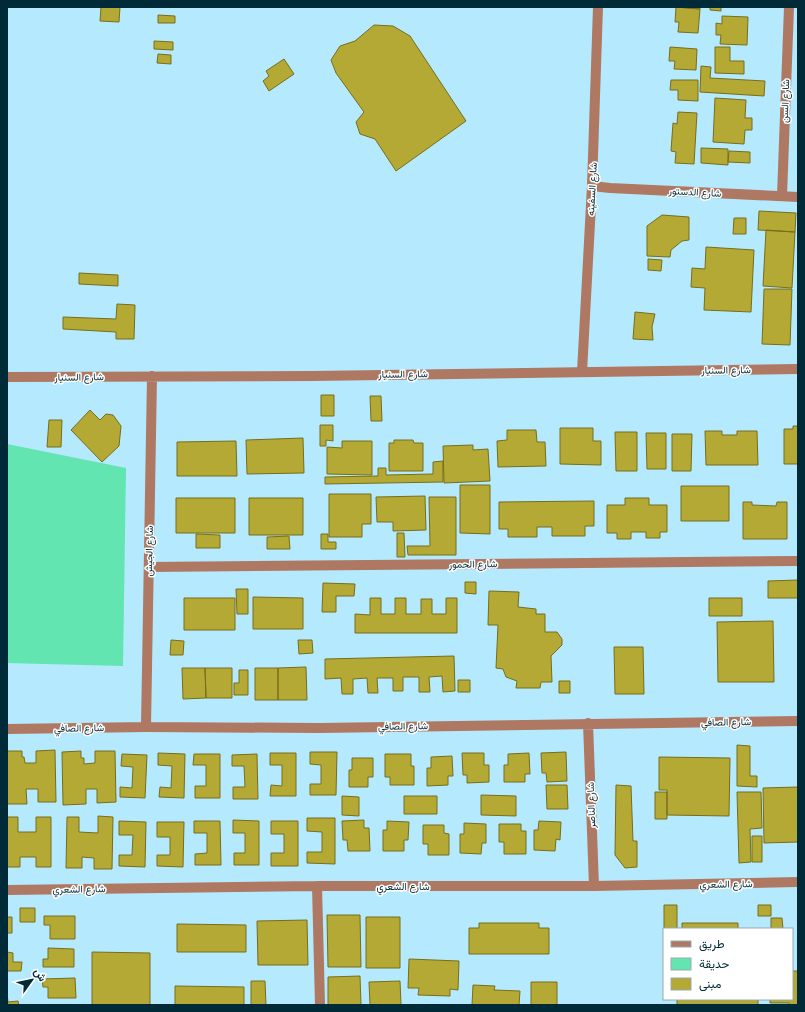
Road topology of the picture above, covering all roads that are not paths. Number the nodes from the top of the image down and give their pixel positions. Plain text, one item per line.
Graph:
1 (598, 7) edge
2 (789, 7) edge
3 (592, 186) junction
4 (782, 196) junction
5 (798, 197) edge
6 (798, 369) edge
7 (582, 372) junction
8 (152, 376) junction
9 (7, 377) edge
10 (798, 561) edge
11 (149, 567) junction
12 (798, 721) edge
13 (588, 724) junction
14 (146, 727) junction
15 (7, 729) edge
16 (798, 882) edge
17 (317, 886) junction
18 (594, 886) junction
19 (7, 890) edge
20 (320, 1005) edge

1 - 3 street, شارع السفينه
2 - 4 street, شارع السن
3 - 4 street, شارع الدستور
3 - 7 street, شارع السفينه
4 - 5 street, شارع الدستور
6 - 7 street, شارع السنيار
7 - 8 street, شارع السنيار
8 - 9 street, شارع السنيار
8 - 11 street, شارع الجيش
10 - 11 street, شارع الحمور
11 - 14 street, شارع الجيش
12 - 13 street, شارع الصافي
13 - 14 street, شارع الصافي
13 - 18 street, شارع الناصر
14 - 15 street, شارع الصافي
16 - 18 street, شارع الشعري
17 - 18 street, شارع الشعري
17 - 19 street, شارع الشعري
17 - 20 street

